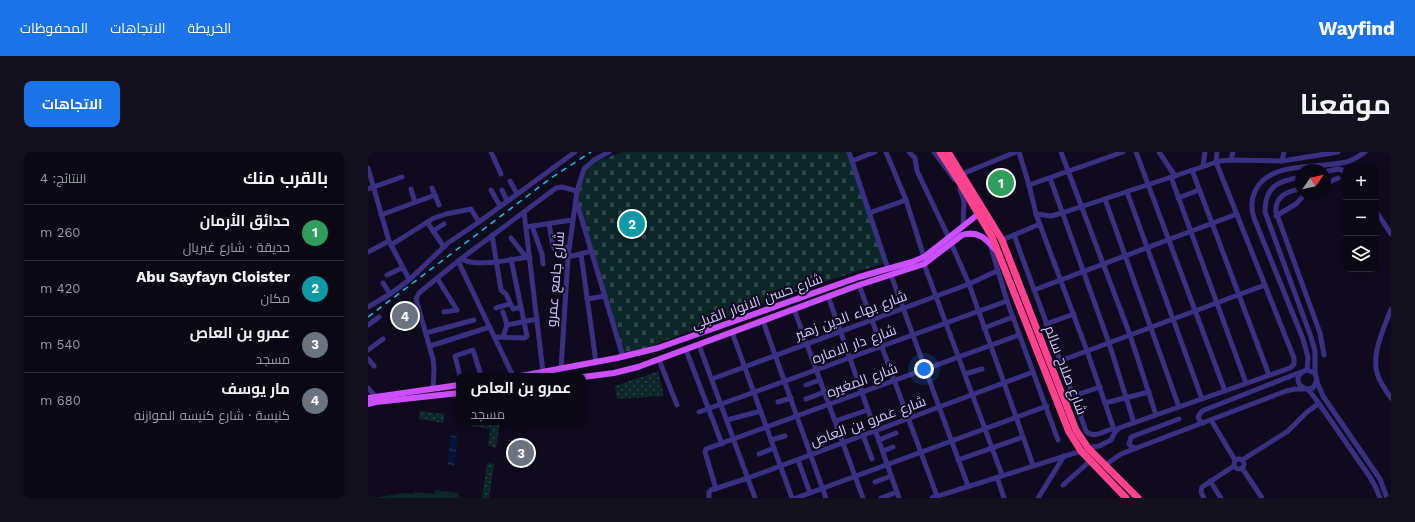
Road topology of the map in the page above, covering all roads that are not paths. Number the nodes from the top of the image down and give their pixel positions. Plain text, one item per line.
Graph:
1 (491, 152) edge
2 (575, 152) edge
3 (609, 152) edge
4 (849, 152) edge
5 (875, 152) edge
6 (886, 152) edge
7 (909, 152) edge
8 (934, 152) edge
9 (940, 152) edge
10 (948, 152) edge
11 (1017, 152) edge
12 (1061, 152) edge
13 (1123, 152) edge
14 (1136, 152) edge
15 (1159, 152) edge
16 (1206, 152) edge
17 (1217, 152) edge
18 (1233, 152) edge
19 (1284, 152) edge
20 (1338, 152) edge
21 (1365, 152) edge
22 (1231, 160) junction
23 (852, 161) junction
24 (1282, 161) junction
25 (1216, 162) junction
26 (1337, 163) junction
27 (1203, 166) junction
28 (368, 168) edge
29 (1338, 169) junction
30 (1192, 170) junction
31 (1343, 170) edge
32 (1331, 171) edge
33 (1068, 172) junction
34 (501, 174) dead end
35 (402, 177) dead end
36 (1173, 177) junction
37 (958, 178) junction
38 (1050, 178) junction
39 (1295, 178) edge
40 (1338, 178) dead end
41 (510, 181) dead end
42 (1331, 181) edge
43 (1029, 185) junction
44 (1149, 185) junction
45 (371, 188) edge
46 (432, 188) dead end
47 (411, 189) dead end
48 (491, 190) dead end
49 (502, 190) dead end
50 (1199, 190) junction
51 (1295, 190) edge
52 (577, 191) junction
53 (1128, 192) junction
54 (517, 194) junction
55 (435, 195) junction
56 (1178, 198) junction
57 (576, 199) junction
58 (1105, 199) junction
59 (906, 200) junction
60 (1300, 200) edge
61 (507, 201) junction
62 (415, 202) junction
63 (439, 205) dead end
64 (500, 206) junction
65 (1081, 207) junction
66 (524, 212) junction
67 (981, 212) junction
68 (869, 213) junction
69 (1062, 213) junction
70 (1036, 214) junction
71 (1237, 214) junction
72 (381, 215) junction
73 (1276, 216) junction
74 (1379, 216) edge
75 (572, 220) junction
76 (428, 222) junction
77 (480, 222) junction
78 (444, 224) dead end
79 (549, 224) junction
80 (1040, 224) junction
81 (1212, 224) junction
82 (529, 227) junction
83 (963, 227) junction
84 (1270, 229) junction
85 (433, 231) junction
86 (1191, 231) junction
87 (1260, 233) junction
88 (1391, 234) edge
89 (492, 235) junction
90 (1014, 235) junction
91 (510, 238) dead end
92 (996, 239) junction
93 (950, 240) junction
94 (1169, 240) junction
95 (1274, 240) junction
96 (390, 243) junction
97 (1264, 245) junction
98 (444, 247) junction
99 (569, 248) junction
100 (1147, 248) junction
101 (592, 251) junction
102 (368, 252) edge
103 (581, 254) junction
104 (1125, 256) junction
105 (528, 257) junction
106 (568, 257) junction
107 (511, 259) junction
108 (459, 260) junction
109 (924, 260) junction
110 (1293, 260) junction
111 (497, 261) junction
112 (543, 264) dead end
113 (1103, 264) junction
114 (1284, 264) junction
115 (402, 268) junction
116 (890, 272) junction
117 (997, 272) junction
118 (1083, 272) junction
119 (387, 275) dead end
120 (437, 278) junction
121 (409, 279) junction
122 (1061, 280) junction
123 (383, 283) dead end
124 (969, 284) junction
125 (859, 285) junction
126 (1265, 285) junction
127 (1034, 290) junction
128 (390, 294) junction
129 (1239, 295) junction
130 (605, 296) junction
131 (828, 296) junction
132 (936, 296) junction
133 (368, 299) edge
134 (587, 299) junction
135 (1007, 301) junction
136 (1217, 303) junction
137 (510, 304) junction
138 (370, 306) edge
139 (521, 307) junction
140 (496, 308) dead end
141 (794, 309) junction
142 (903, 309) junction
143 (1391, 309) edge
144 (1196, 311) junction
145 (444, 312) dead end
146 (503, 312) dead end
147 (978, 312) junction
148 (1074, 314) junction
149 (379, 317) dead end
150 (1013, 318) junction
151 (538, 319) junction
152 (1173, 319) junction
153 (474, 320) dead end
154 (872, 320) junction
155 (524, 321) junction
156 (763, 321) junction
157 (946, 323) junction
158 (1046, 324) junction
159 (368, 325) edge
160 (507, 325) junction
161 (490, 327) junction
162 (1151, 327) junction
163 (983, 329) junction
164 (732, 332) junction
165 (841, 332) junction
166 (426, 333) junction
167 (1130, 335) junction
168 (913, 336) junction
169 (1019, 336) junction
170 (495, 337) junction
171 (503, 337) junction
172 (383, 340) dead end
173 (1108, 343) junction
174 (807, 344) junction
175 (699, 345) junction
176 (430, 346) junction
177 (882, 346) junction
178 (990, 346) junction
179 (368, 350) edge
180 (686, 350) junction
181 (1087, 351) junction
182 (1324, 355) dead end
183 (775, 356) junction
184 (620, 358) junction
185 (850, 358) junction
186 (959, 358) junction
187 (368, 359) edge
188 (659, 360) junction
189 (1060, 361) junction
190 (596, 362) junction
191 (374, 366) dead end
192 (745, 367) junction
193 (561, 368) junction
194 (982, 369) dead end
195 (816, 370) junction
196 (925, 370) junction
197 (1305, 371) junction
198 (543, 372) junction
199 (620, 372) junction
200 (1033, 372) junction
201 (459, 373) edge
202 (480, 373) edge
203 (513, 373) edge
204 (538, 373) edge
205 (1315, 373) junction
206 (965, 374) junction
207 (1269, 375) junction
208 (586, 377) edge
209 (712, 379) junction
210 (820, 380) junction
211 (895, 381) junction
212 (785, 382) junction
213 (1317, 382) junction
214 (1004, 383) junction
215 (1246, 383) junction
216 (456, 385) edge
217 (806, 385) dead end
218 (1100, 387) junction
219 (433, 389) junction
220 (1306, 389) junction
221 (1225, 391) junction
222 (824, 392) junction
223 (1149, 392) junction
224 (456, 393) edge
225 (754, 393) junction
226 (862, 393) junction
227 (972, 394) junction
228 (371, 395) edge
229 (1073, 396) junction
230 (790, 398) junction
231 (1126, 398) junction
232 (1391, 398) edge
233 (806, 399) dead end
234 (1202, 399) junction
235 (778, 402) dead end
236 (368, 404) edge
237 (1105, 404) junction
238 (1318, 404) junction
239 (677, 405) dead end
240 (721, 405) junction
241 (829, 405) junction
242 (1047, 406) junction
243 (939, 407) junction
244 (1179, 407) junction
245 (709, 409) junction
246 (868, 410) junction
247 (761, 411) junction
248 (699, 412) dead end
249 (1156, 415) junction
250 (797, 417) junction
251 (908, 418) junction
252 (1016, 418) junction
253 (727, 420) junction
254 (1179, 420) dead end
255 (1210, 420) junction
256 (835, 422) junction
257 (1134, 423) junction
258 (1204, 423) junction
259 (767, 428) junction
260 (985, 429) junction
261 (1114, 430) junction
262 (876, 431) junction
263 (896, 433) dead end
264 (863, 435) junction
265 (785, 436) dead end
266 (1023, 437) junction
267 (735, 439) junction
268 (771, 440) junction
269 (879, 440) junction
270 (1058, 440) dead end
271 (951, 441) junction
272 (843, 443) junction
273 (722, 444) junction
274 (893, 447) dead end
275 (774, 448) junction
276 (992, 448) junction
277 (1137, 448) junction
278 (1085, 449) junction
279 (883, 451) junction
280 (921, 452) junction
281 (759, 454) dead end
282 (811, 455) junction
283 (1064, 456) junction
284 (798, 460) junction
285 (872, 460) dead end
286 (958, 460) junction
287 (1090, 460) junction
288 (1242, 460) junction
289 (1235, 463) junction
290 (887, 465) junction
291 (1105, 465) junction
292 (781, 466) junction
293 (1033, 466) junction
294 (1242, 468) junction
295 (1376, 473) junction
296 (855, 476) junction
297 (891, 476) junction
298 (999, 476) junction
299 (1370, 477) junction
300 (748, 478) junction
301 (1210, 481) junction
302 (875, 482) dead end
303 (1063, 485) dead end
304 (968, 486) junction
305 (823, 488) junction
306 (713, 490) junction
307 (897, 492) junction
308 (810, 493) junction
309 (938, 497) edge
310 (710, 498) edge
311 (755, 498) edge
312 (792, 498) edge
313 (796, 498) edge
314 (826, 498) edge
315 (863, 498) edge
316 (881, 498) edge
317 (899, 498) edge
318 (1004, 498) edge
319 (1038, 498) edge
320 (1126, 498) edge
321 (1138, 498) edge
322 (1204, 498) edge
323 (1222, 498) edge
324 (1262, 498) edge
325 (1380, 498) edge
326 (1386, 498) edge

1 - 34 street
2 - 54 street
3 - 52 street, شارع جامع عمرو
4 - 23 street
5 - 23 street
6 - 59 street
7 - 93 street
8 - 37 street
9 - 37 highway
10 - 37 highway
11 - 37 street
11 - 43 street
12 - 33 street
13 - 33 street
14 - 44 street
15 - 36 street
16 - 27 street
17 - 25 street
18 - 22 street
19 - 24 street
20 - 24 street
21 - 26 street
22 - 24 street
22 - 25 street
23 - 68 street
25 - 27 street
25 - 71 street
26 - 29 street
26 - 87 street
27 - 30 street
28 - 45 street
29 - 31 street
29 - 32 street
30 - 36 street
30 - 50 street
33 - 38 street
33 - 65 street
35 - 45 street
36 - 44 street
36 - 56 street
37 - 67 highway
37 - 83 street
38 - 43 street
38 - 69 street
39 - 84 street
40 - 42 street
41 - 54 street
43 - 70 street
44 - 53 street
44 - 94 street
45 - 72 street
46 - 55 street
47 - 62 street
48 - 64 street
49 - 61 street
50 - 56 street
50 - 81 street
51 - 73 street
52 - 57 street, شارع جامع عمرو
52 - 66 street
53 - 58 street
53 - 100 street
54 - 61 street
55 - 62 street
55 - 63 street
56 - 86 street
57 - 75 street, شارع جامع عمرو
57 - 101 street
58 - 65 street
58 - 104 street
59 - 68 street
59 - 109 street
60 - 73 street
61 - 64 street
62 - 72 street
64 - 77 street
65 - 69 street
65 - 113 street
66 - 82 street
66 - 89 street
67 - 83 main road, شارع حسن الانوار القبلي
67 - 92 highway
68 - 116 street
69 - 70 street
69 - 118 street
70 - 80 street
71 - 81 street
71 - 126 street
72 - 96 street
73 - 110 street
74 - 88 street
75 - 79 street
75 - 99 street, شارع جامع عمرو
76 - 77 street
76 - 85 street
76 - 96 street
77 - 98 street
78 - 85 street
79 - 82 street
79 - 99 street
80 - 90 street
80 - 122 street
81 - 86 street
81 - 129 street
82 - 105 street
82 - 112 street
83 - 93 main road, شارع حسن الانوار القبلي
84 - 87 street
84 - 95 street
85 - 98 street
86 - 94 street
86 - 136 street
87 - 97 street
89 - 108 street
89 - 111 street
90 - 92 street
90 - 127 street
91 - 105 street
92 - 93 main road, شارع حسن الانوار القبلي
92 - 117 street
92 - 278 highway, شارع صلاح سالم
92 - 278 highway, شارع صلاح سالم
93 - 109 main road, شارع حسن الانوار القبلي
93 - 124 street
94 - 100 street
94 - 144 street
95 - 97 street
95 - 114 street
96 - 102 street
96 - 115 street
97 - 197 street
98 - 121 street
99 - 106 street, شارع جامع عمرو
100 - 104 street
100 - 152 street
101 - 103 street
101 - 130 street
103 - 106 street
103 - 134 street
104 - 113 street
104 - 162 street
105 - 107 street
105 - 151 street
106 - 193 street, شارع جامع عمرو
107 - 111 street
107 - 139 street
108 - 111 street
108 - 120 street
108 - 161 street
109 - 116 main road, شارع حسن الانوار القبلي
109 - 132 street
110 - 114 street
110 - 182 street
111 - 137 street
113 - 118 street
113 - 167 street
114 - 205 street
115 - 119 street
115 - 121 street
116 - 125 main road, شارع حسن الانوار القبلي
116 - 142 street
116 - 184 main road, شارع حسن الانوار القبلي
117 - 124 street, شارع بهاء الدين زهير
117 - 135 street
118 - 122 street
118 - 173 street
120 - 145 street
120 - 166 street
121 - 128 street
122 - 127 street
122 - 148 street
123 - 128 street
124 - 132 street, شارع بهاء الدين زهير
124 - 147 street
125 - 131 main road, شارع حسن الانوار القبلي
125 - 154 street
126 - 129 street
126 - 207 street
127 - 158 street
128 - 138 street
129 - 136 street
129 - 207 street
130 - 134 street
130 - 184 street
131 - 141 main road, شارع حسن الانوار القبلي
131 - 165 street
132 - 142 street, شارع بهاء الدين زهير
132 - 157 street
133 - 138 street
134 - 190 street
135 - 147 street, شارع دار الاماره
135 - 150 street
136 - 144 street
136 - 215 street
137 - 139 street
137 - 140 street
139 - 155 street
141 - 156 main road, شارع حسن الانوار القبلي
141 - 174 street
142 - 154 street, شارع بهاء الدين زهير
142 - 168 street
143 - 232 street
144 - 152 street
144 - 221 street
146 - 160 street
147 - 157 street, شارع دار الاماره
147 - 163 street
148 - 158 street
148 - 181 street
149 - 159 street
150 - 163 street
150 - 169 street
151 - 155 street
151 - 198 street
152 - 162 street
152 - 234 street
153 - 166 street
154 - 165 street, شارع بهاء الدين زهير
154 - 177 street
155 - 160 street
155 - 171 street
156 - 164 main road, شارع حسن الانوار القبلي
156 - 183 street
157 - 168 street, شارع دار الاماره
157 - 186 street
158 - 189 street
160 - 171 street
161 - 170 street
161 - 176 street
162 - 167 street
162 - 244 street
163 - 178 street
164 - 175 main road, شارع حسن الانوار القبلي
164 - 192 street
165 - 174 street, شارع بهاء الدين زهير
165 - 185 street
166 - 176 street
167 - 173 street
167 - 223 street
168 - 177 street, شارع دار الاماره
168 - 196 street
169 - 178 street, شارع المغيره
169 - 200 street
170 - 171 street
170 - 203 street
172 - 179 street
173 - 181 street
173 - 231 street
174 - 183 street, شارع بهاء الدين زهير
174 - 195 street
175 - 180 main road, شارع حسن الانوار القبلي
175 - 209 street
176 - 219 street
177 - 185 street, شارع دار الاماره
177 - 211 street
178 - 186 street, شارع المغيره
178 - 214 street
180 - 188 main road, شارع حسن الانوار القبلي
180 - 245 street
181 - 189 street
181 - 218 street
183 - 192 street, شارع بهاء الدين زهير
183 - 212 street
184 - 190 main road, شارع حسن الانوار القبلي
184 - 199 main road
185 - 195 street, شارع دار الاماره
185 - 226 street
186 - 196 street, شارع المغيره
186 - 206 street
187 - 191 street
188 - 199 main road, شارع حسن الانوار القبلي
188 - 239 street
189 - 229 street
190 - 193 main road, شارع حسن الانوار القبلي
192 - 209 street, شارع بهاء الدين زهير
192 - 225 street
193 - 198 main road, شارع حسن الانوار القبلي
194 - 206 street
195 - 210 street
195 - 212 street, شارع دار الاماره
196 - 211 street, شارع المغيره
196 - 243 street
197 - 205 street
197 - 220 street
197 - 258 street
198 - 204 main road, شارع حسن الانوار القبلي
199 - 208 main road, شارع حسن الانوار القبلي
200 - 214 street, شارع عمرو بن العاص
200 - 242 street
201 - 202 street
205 - 213 street
206 - 227 street
207 - 215 street
209 - 240 street
210 - 217 street
210 - 222 street
211 - 226 street, شارع المغيره
211 - 251 street
212 - 225 street, شارع دار الاماره
212 - 230 street
213 - 220 street
213 - 295 street
214 - 227 street, شارع عمرو بن العاص
214 - 252 street
215 - 221 street
216 - 219 main road
218 - 229 street
218 - 237 street
219 - 228 main road
220 - 238 street
220 - 255 street
221 - 234 street
222 - 233 street
222 - 241 street
223 - 231 street
223 - 249 street
224 - 228 main road
225 - 240 street, شارع دار الاماره
225 - 247 street
226 - 241 street, شارع المغيره
226 - 246 street
227 - 243 street, شارع عمرو بن العاص
227 - 260 street
228 - 236 main road
229 - 261 street
230 - 235 street
230 - 250 street
231 - 237 street
231 - 257 street
234 - 244 street
237 - 261 street
238 - 288 street
238 - 299 street
240 - 245 street, شارع دار الاماره
240 - 253 street
241 - 250 street, شارع المغيره
241 - 256 street
242 - 252 street
242 - 270 street
243 - 251 street, شارع عمرو بن العاص
243 - 271 street
244 - 249 street
245 - 248 street, شارع دار الاماره
245 - 273 street
246 - 256 street
246 - 262 street
247 - 253 street
247 - 259 street
249 - 257 street
250 - 259 street, شارع المغيره
250 - 282 street
251 - 262 street, شارع عمرو بن العاص
251 - 280 street
252 - 260 street
252 - 266 street
253 - 267 street
254 - 277 street
255 - 258 street
255 - 289 street
256 - 272 street
257 - 261 street
258 - 277 street
259 - 267 street, شارع المغيره
259 - 268 street
260 - 271 street
260 - 276 street
261 - 278 street
262 - 264 street, شارع عمرو بن العاص
262 - 269 street
263 - 269 street
264 - 272 street, شارع عمرو بن العاص
264 - 285 street
265 - 268 street
266 - 276 street
266 - 293 street
267 - 273 street, شارع المغيره
267 - 300 street
268 - 275 street
269 - 279 street
271 - 280 street
271 - 286 street
272 - 282 street, شارع عمرو بن العاص
272 - 296 street
273 - 306 street, شارع المغيره
274 - 279 street
275 - 281 street
275 - 292 street
276 - 286 street
276 - 298 street
277 - 291 street
278 - 283 street
278 - 287 highway, شارع صلاح سالم
278 - 291 highway, شارع صلاح سالم
279 - 290 street
280 - 290 street
280 - 309 street
282 - 284 street, شارع عمرو بن العاص
282 - 305 street
283 - 293 street
283 - 319 street
284 - 292 street, شارع عمرو بن العاص
284 - 308 street
286 - 304 street
287 - 303 street
287 - 320 highway, شارع صلاح سالم
288 - 289 street
288 - 294 street
289 - 294 street
289 - 301 street
290 - 296 street
290 - 297 street
291 - 321 highway, شارع صلاح سالم
292 - 300 street, شارع عمرو بن العاص
292 - 312 street
293 - 298 street
294 - 324 street
295 - 299 street
295 - 326 street
296 - 305 street
296 - 315 street
297 - 302 street
297 - 307 street
298 - 304 street
298 - 318 street
299 - 325 street
300 - 306 street, شارع عمرو بن العاص
300 - 311 street
301 - 322 street
301 - 323 street
304 - 309 street
305 - 308 street
305 - 314 street
306 - 310 street
307 - 316 street
307 - 317 street
308 - 313 street

